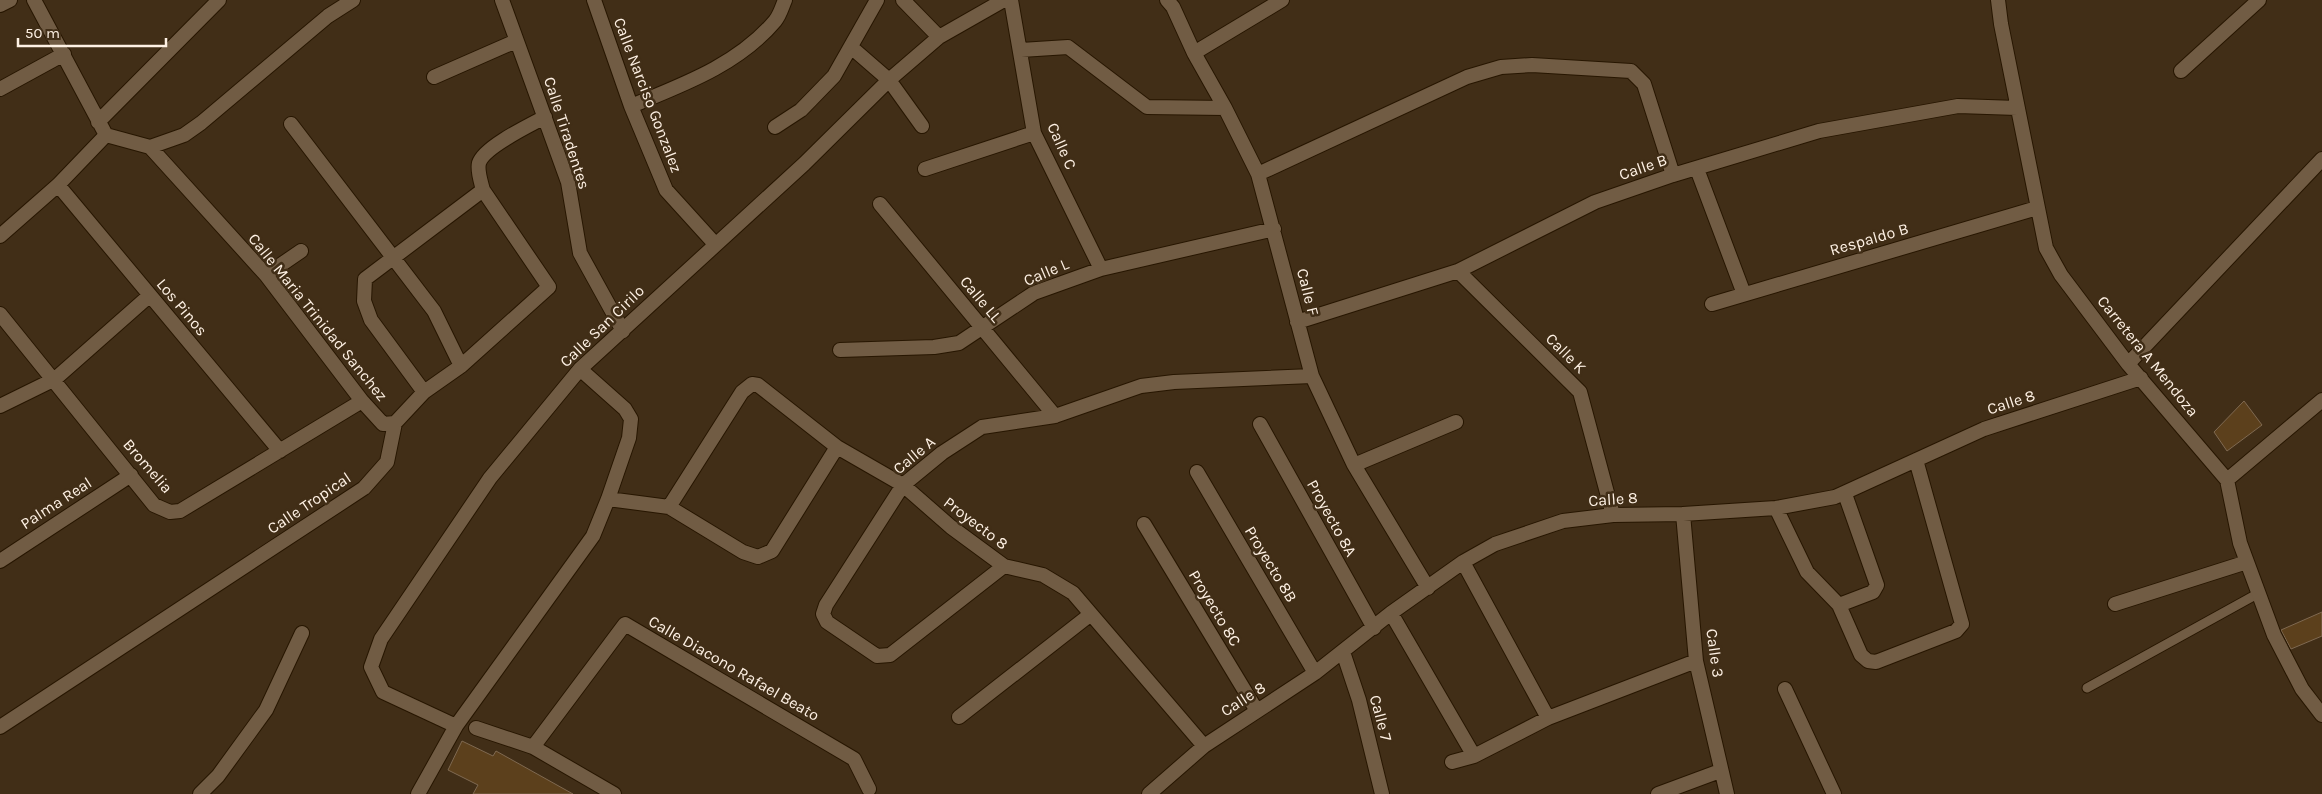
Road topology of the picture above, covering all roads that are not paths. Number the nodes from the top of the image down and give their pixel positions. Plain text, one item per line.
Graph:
1 (10, 0) edge
2 (34, 0) edge
3 (219, 0) edge
4 (353, 0) edge
5 (502, 0) edge
6 (594, 0) edge
7 (785, 0) edge
8 (877, 0) edge
9 (903, 0) edge
10 (1004, 0) edge
11 (1011, 0) edge
12 (1167, 0) edge
13 (1282, 0) edge
14 (1998, 0) edge
15 (2260, 0) edge
16 (0, 5) edge
17 (939, 37) junction
18 (516, 42) junction
19 (851, 47) junction
20 (1021, 50) junction
21 (1194, 53) junction
22 (64, 54) junction
23 (2181, 71) dead end
24 (434, 77) dead end
25 (889, 80) junction
26 (0, 89) edge
27 (631, 106) junction
28 (1225, 108) junction
29 (2018, 108) junction
30 (545, 116) junction
31 (98, 122) junction
32 (290, 124) dead end
33 (922, 126) dead end
34 (775, 127) dead end
35 (1034, 133) junction
36 (106, 135) junction
37 (150, 146) junction
38 (2322, 159) edge
39 (925, 169) dead end
40 (1697, 169) junction
41 (1258, 174) junction
42 (1673, 175) junction
43 (58, 185) junction
44 (483, 190) junction
45 (880, 204) dead end
46 (2037, 208) junction
47 (1274, 229) junction
48 (0, 236) edge
49 (714, 244) junction
50 (300, 250) dead end
51 (394, 259) junction
52 (1101, 269) junction
53 (1458, 271) junction
54 (266, 275) junction
55 (1744, 294) junction
56 (149, 296) junction
57 (1712, 304) dead end
58 (0, 314) edge
59 (1297, 322) junction
60 (982, 327) junction
61 (623, 330) junction
62 (840, 350) dead end
63 (2128, 364) junction
64 (461, 366) junction
65 (580, 369) junction
66 (1312, 376) junction
67 (2140, 378) junction
68 (55, 379) junction
69 (424, 392) junction
70 (2322, 400) edge
71 (362, 401) junction
72 (0, 406) edge
73 (1055, 416) junction
74 (1456, 422) dead end
75 (396, 423) junction
76 (1260, 424) dead end
77 (837, 447) junction
78 (280, 451) junction
79 (1916, 460) junction
80 (1354, 465) junction
81 (1197, 472) dead end
82 (131, 475) junction
83 (2227, 480) junction
84 (903, 485) junction
85 (1844, 494) junction
86 (608, 499) junction
87 (669, 507) junction
88 (1776, 508) junction
89 (1613, 514) junction
90 (1683, 514) junction
91 (1144, 524) dead end
92 (0, 560) edge
93 (1463, 562) junction
94 (2247, 562) junction
95 (1004, 566) junction
96 (1428, 588) junction
97 (2259, 593) junction
98 (2115, 604) dead end
99 (1839, 605) junction
100 (1392, 613) junction
101 (1091, 614) junction
102 (1374, 628) junction
103 (302, 633) dead end
104 (1343, 652) junction
105 (1696, 661) junction
106 (1315, 673) junction
107 (2087, 688) dead end
108 (1786, 689) dead end
109 (1257, 711) junction
110 (2322, 715) edge
111 (959, 717) dead end
112 (1548, 718) junction
113 (456, 726) junction
114 (0, 727) edge
115 (476, 728) dead end
116 (1204, 746) junction
117 (533, 747) junction
118 (1474, 756) junction
119 (1452, 762) dead end
120 (1720, 771) junction
121 (869, 789) dead end
122 (200, 794) edge
123 (418, 794) edge
124 (614, 794) edge
125 (1149, 794) edge
126 (1382, 794) edge
127 (1658, 794) edge
128 (1727, 794) edge
129 (1834, 794) edge

1 - 16 street
2 - 22 street
3 - 31 street
4 - 37 street
5 - 18 street, Calle Tiradentes
6 - 27 street, Calle Narciso Gonzalez
7 - 27 street
8 - 19 street
9 - 17 street
10 - 17 street, Calle San Cirilo
11 - 20 street, Calle C
12 - 21 street, Calle F
13 - 21 street
14 - 29 street, Carretera A Mendoza
15 - 23 street
17 - 25 street, Calle San Cirilo
18 - 24 street
18 - 30 street, Calle Tiradentes
19 - 25 street
19 - 34 street
20 - 28 street
20 - 35 street, Calle C
21 - 28 street, Calle F
22 - 26 street
22 - 31 street
25 - 33 street
25 - 49 street, Calle San Cirilo
27 - 49 street, Calle Narciso Gonzalez
28 - 41 street, Calle F
29 - 40 street, Calle B
29 - 46 street, Carretera A Mendoza
30 - 44 street, Calle Tropical
30 - 61 street, Calle Tiradentes
31 - 36 street
32 - 51 street
35 - 39 street
35 - 52 street, Calle C
36 - 37 street
36 - 43 street
37 - 54 street, Calle Maria Trinidad Sanchez
38 - 63 street
40 - 42 street, Calle B
40 - 55 street
41 - 42 street
41 - 47 street, Calle F
42 - 53 street, Calle B
43 - 48 street
43 - 56 street, Los Pinos
44 - 51 street
44 - 64 street, Calle Tropical
45 - 60 street, Calle LL
46 - 55 street, Respaldo B
46 - 63 street, Carretera A Mendoza
47 - 52 street, Calle L
47 - 59 street, Calle F
49 - 61 street, Calle San Cirilo
50 - 54 street
51 - 64 street
51 - 69 street
52 - 60 street, Calle L
53 - 59 street, Calle B
53 - 89 street, Calle K
54 - 71 street, Calle Maria Trinidad Sanchez
55 - 57 street, Respaldo B
56 - 68 street
56 - 78 street, Los Pinos
58 - 68 street, Bromelia
59 - 66 street, Calle F
60 - 62 street, Calle L
60 - 73 street, Calle LL
61 - 65 street, Calle San Cirilo
63 - 67 street, Carretera A Mendoza
64 - 69 street, Calle Tropical
65 - 86 street
65 - 113 street, Calle San Cirilo
66 - 73 street, Calle A
66 - 80 street, Calle F
67 - 79 street, Calle 8
67 - 83 street, Carretera A Mendoza
68 - 72 street
68 - 82 street, Bromelia
69 - 75 street, Calle Tropical
70 - 83 street
71 - 75 street, Calle Maria Trinidad Sanchez
71 - 78 street, Bromelia
73 - 84 street, Calle A
74 - 80 street
75 - 114 street, Calle Tropical
76 - 102 street, Proyecto 8A
77 - 84 street, Proyecto 8
77 - 87 street
77 - 87 street, Proyecto 8
78 - 82 street, Bromelia
79 - 85 street, Calle 8
79 - 99 street
80 - 96 street, Calle F
81 - 106 street, Proyecto 8B
82 - 92 street, Palma Real
83 - 94 street, Carretera A Mendoza
84 - 95 street, Proyecto 8
84 - 95 street, Calle A
85 - 88 street, Calle 8
85 - 99 street
86 - 87 street
86 - 113 street
88 - 90 street, Calle 8
88 - 99 street
89 - 90 street, Calle 8
89 - 93 street, Calle 8
90 - 105 street, Calle 3
91 - 109 street, Proyecto 8C
93 - 96 street, Calle 8
93 - 112 street
94 - 97 street, Carretera A Mendoza
94 - 98 street
95 - 101 street, Proyecto 8
96 - 100 street, Calle 8
97 - 107 lane
97 - 110 street, Carretera A Mendoza
100 - 102 street, Calle 8
100 - 118 street
101 - 111 street
101 - 116 street, Proyecto 8
102 - 104 street, Calle 8
103 - 122 street
104 - 106 street, Calle 8
104 - 126 street, Calle 7
105 - 112 street
105 - 120 street, Calle 3
106 - 109 street, Calle 8
108 - 129 street
109 - 116 street, Calle 8
112 - 118 street
113 - 123 street
115 - 117 street
116 - 125 street, Calle 8
117 - 121 street, Calle Diacono Rafael Beato
117 - 124 street
118 - 119 street
120 - 127 street
120 - 128 street, Calle 3

